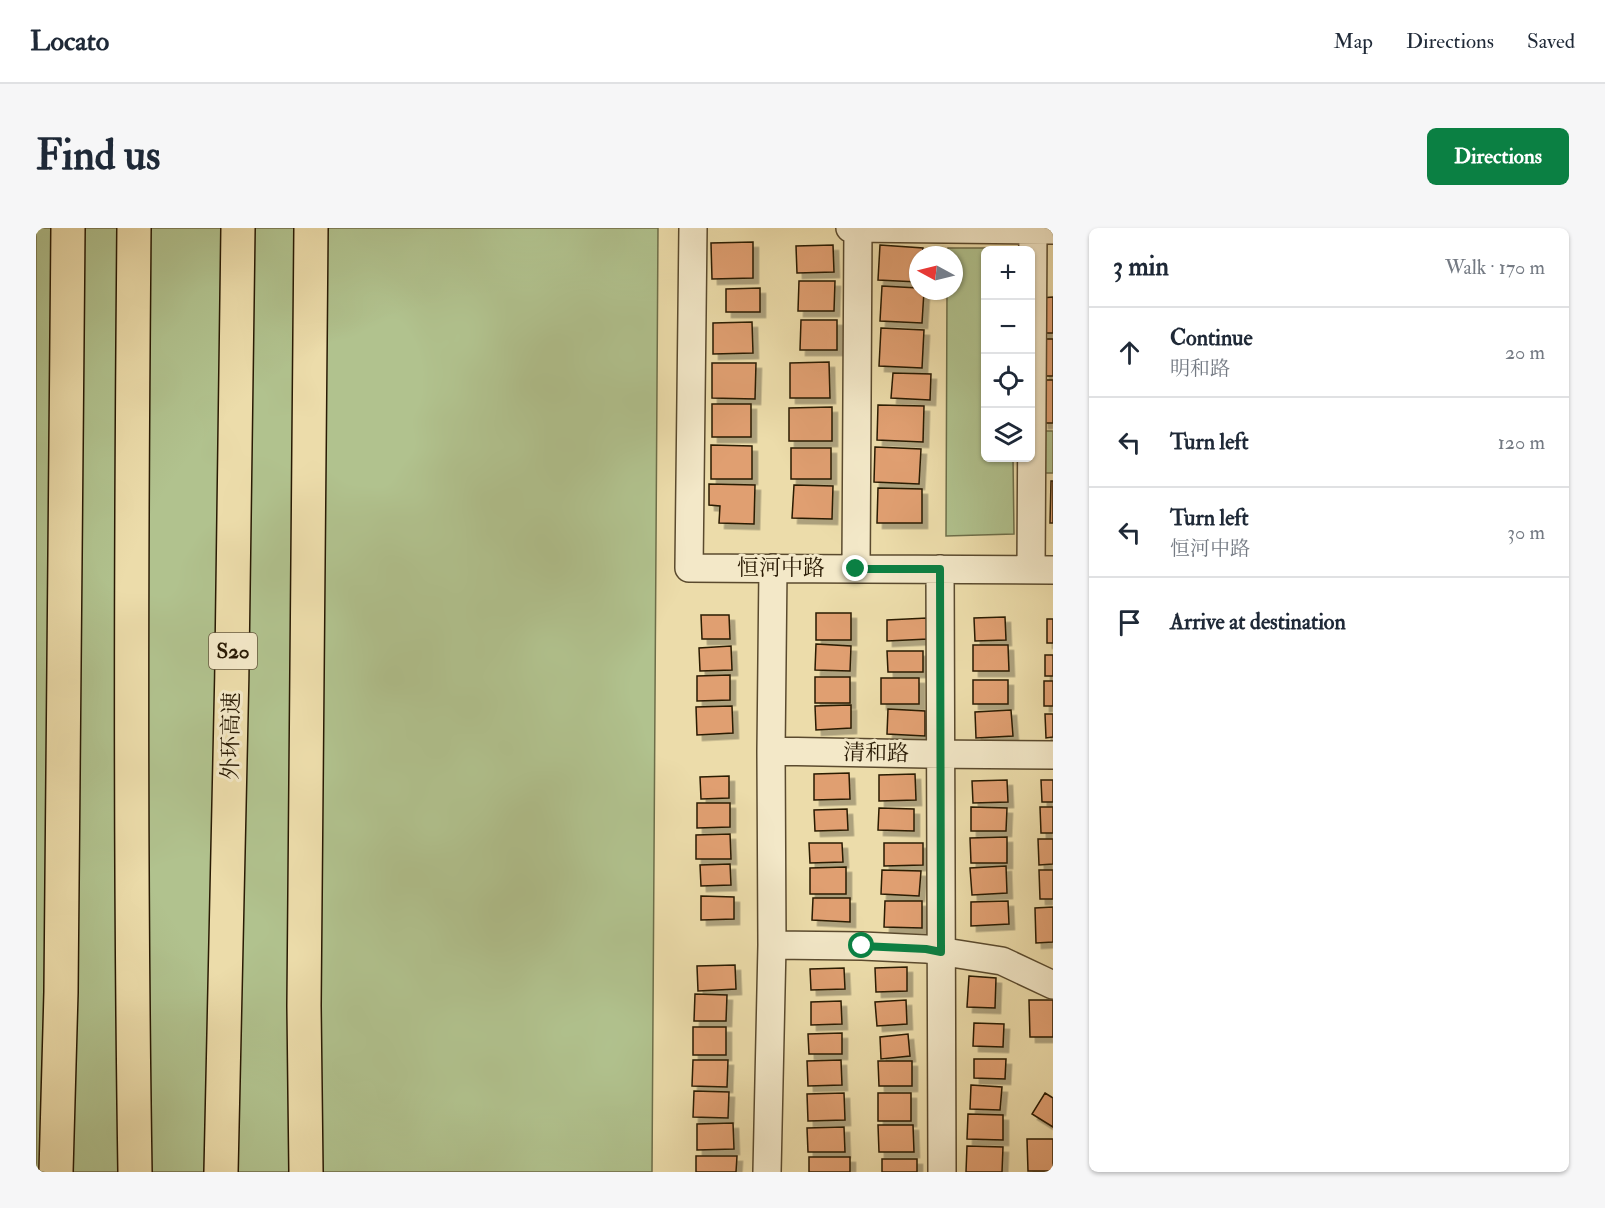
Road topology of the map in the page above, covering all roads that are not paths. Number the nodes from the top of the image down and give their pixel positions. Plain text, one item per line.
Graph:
1 (68, 228) edge
2 (134, 228) edge
3 (238, 228) edge
4 (311, 228) edge
5 (693, 228) edge
6 (850, 228) edge
7 (858, 228) edge
8 (1033, 229) edge
9 (773, 568) junction
10 (856, 569) junction
11 (940, 569) junction
12 (1042, 570) edge
13 (771, 751) junction
14 (940, 754) junction
15 (1053, 755) edge
16 (772, 945) junction
17 (941, 952) junction
18 (1053, 985) edge
19 (56, 1172) edge
20 (135, 1172) edge
21 (221, 1172) edge
22 (306, 1172) edge
23 (767, 1172) edge
24 (942, 1172) edge

1 - 19 highway
2 - 20 highway
3 - 21 highway, 外环高速 / S20
4 - 22 highway
5 - 9 street, 恒河中路
6 - 7 street
7 - 8 street
7 - 10 street
8 - 12 street
9 - 10 street, 恒河中路
9 - 13 street
10 - 11 street, 恒河中路
11 - 12 street, 恒河中路
11 - 14 street
13 - 14 street, 清和路
13 - 16 street
14 - 15 street, 清和路
14 - 17 street
16 - 17 street
16 - 23 street
17 - 18 street
17 - 24 street

